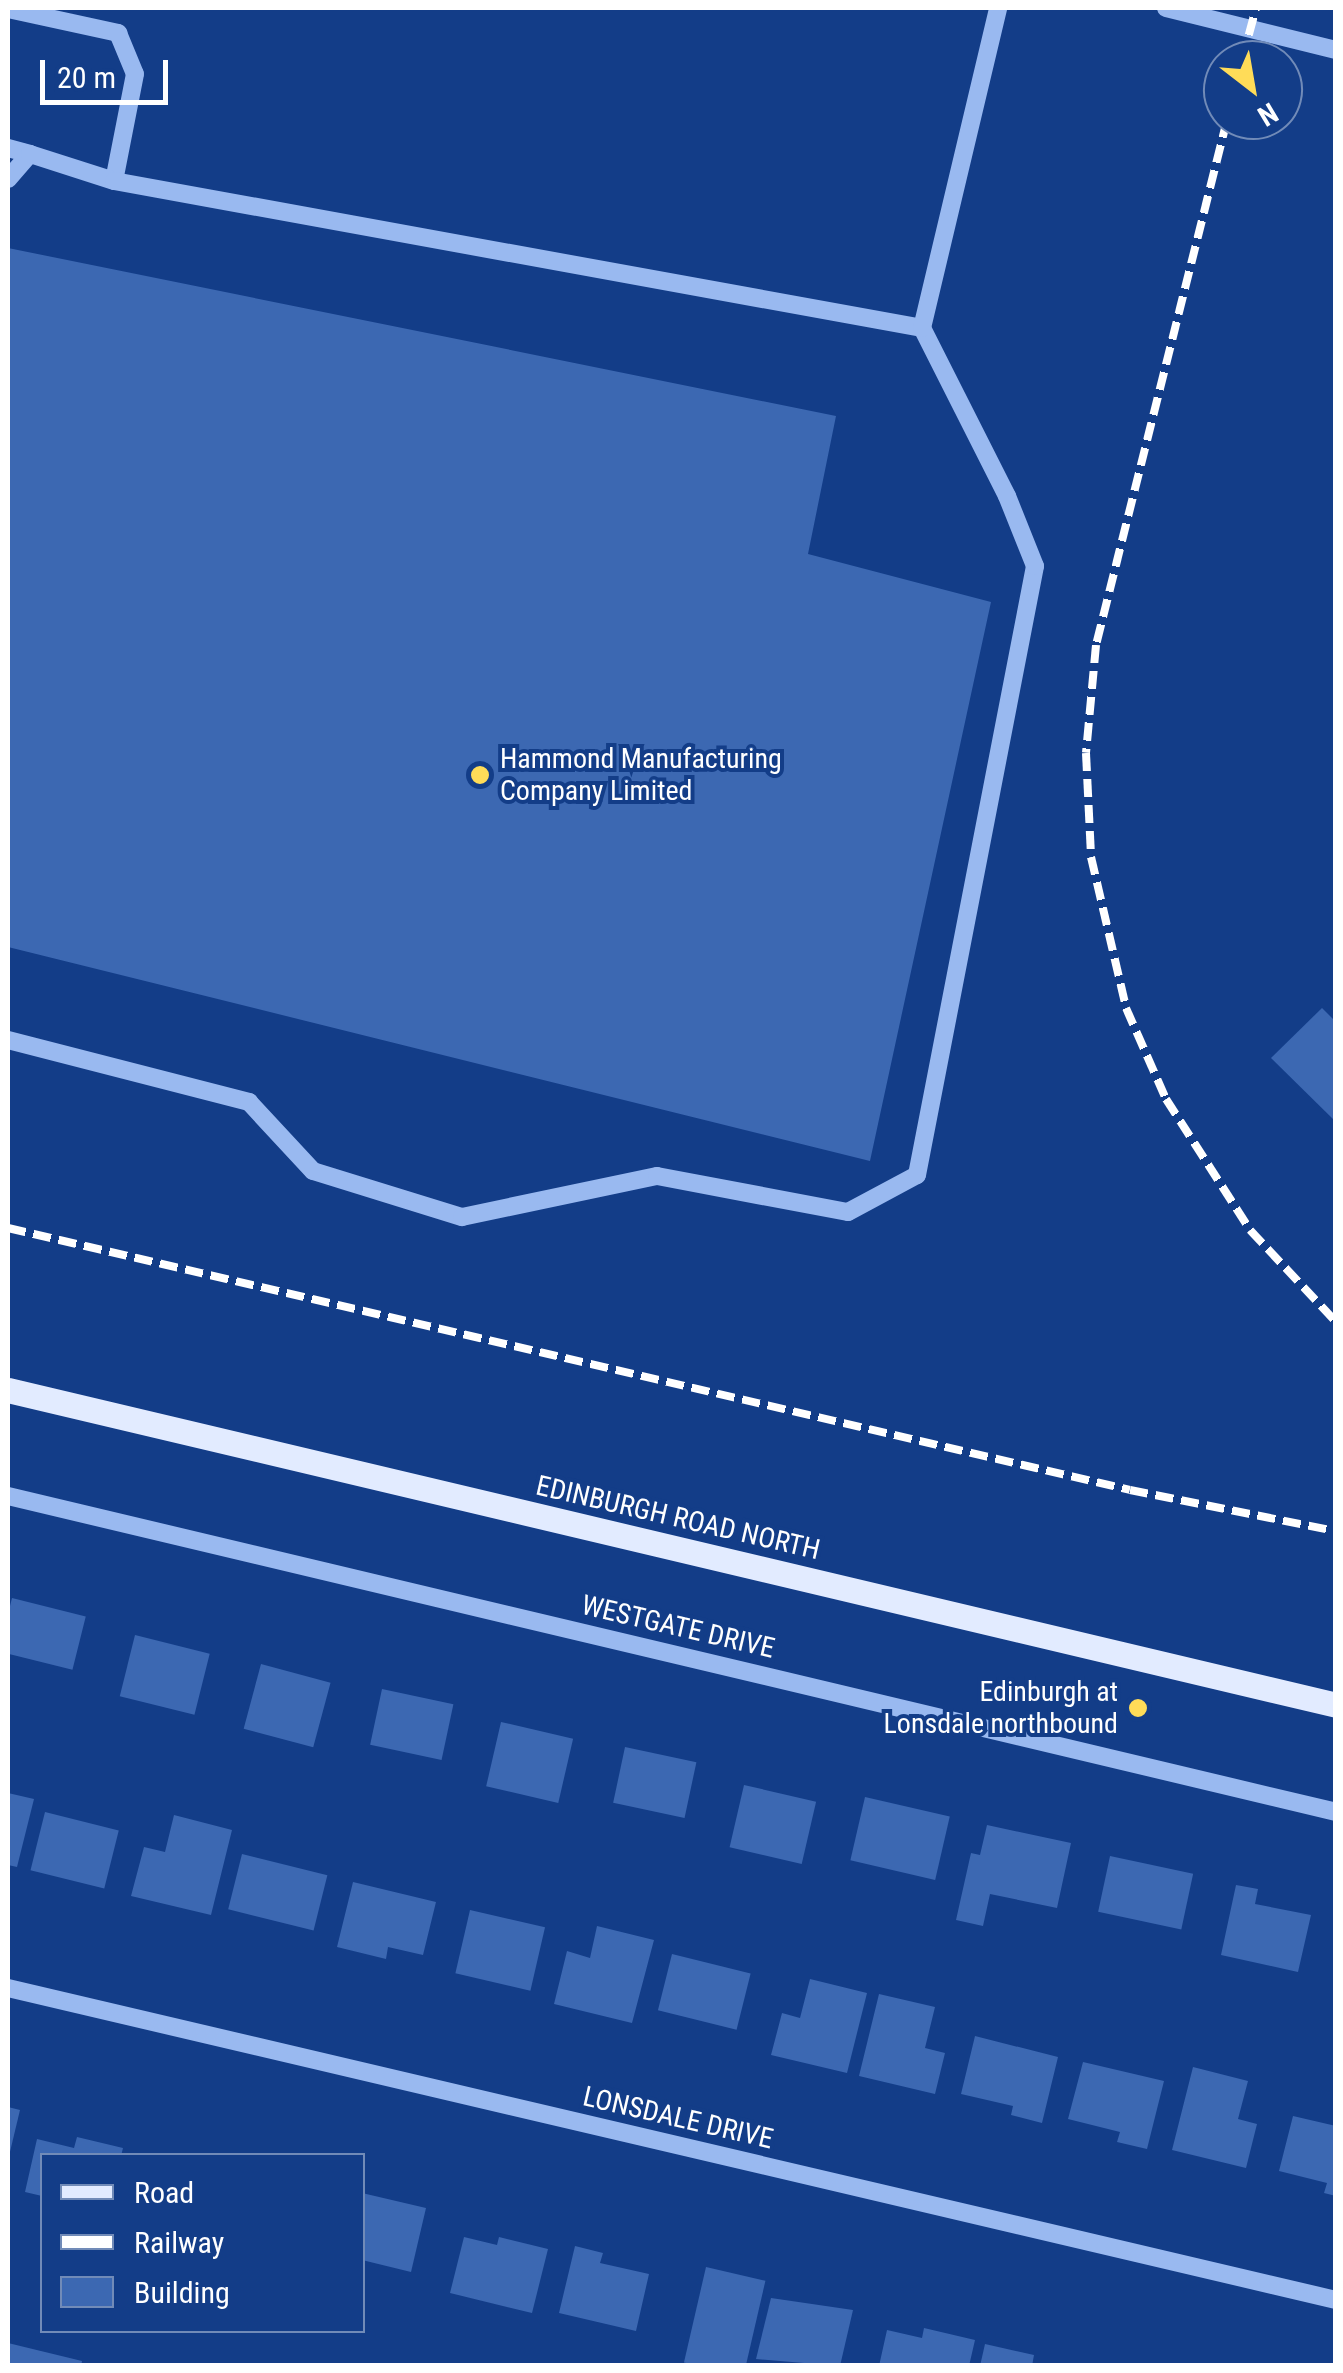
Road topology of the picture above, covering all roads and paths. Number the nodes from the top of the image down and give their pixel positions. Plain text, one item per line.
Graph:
1 (998, 8) edge
2 (1166, 8) edge
3 (8, 9) edge
4 (1336, 50) edge
5 (8, 148) edge
6 (30, 154) junction
7 (8, 179) edge
8 (114, 181) junction
9 (922, 328) junction
10 (8, 1040) edge
11 (8, 1390) edge
12 (8, 1496) edge
13 (1336, 1705) edge
14 (1336, 1812) edge
15 (8, 1988) edge
16 (1336, 2300) edge

1 - 9 street
2 - 4 street
3 - 8 street
5 - 6 street
6 - 7 street
6 - 8 street
8 - 9 street
9 - 10 street
11 - 13 main road, EDINBURGH ROAD NORTH
12 - 14 street, WESTGATE DRIVE
15 - 16 street, LONSDALE DRIVE

